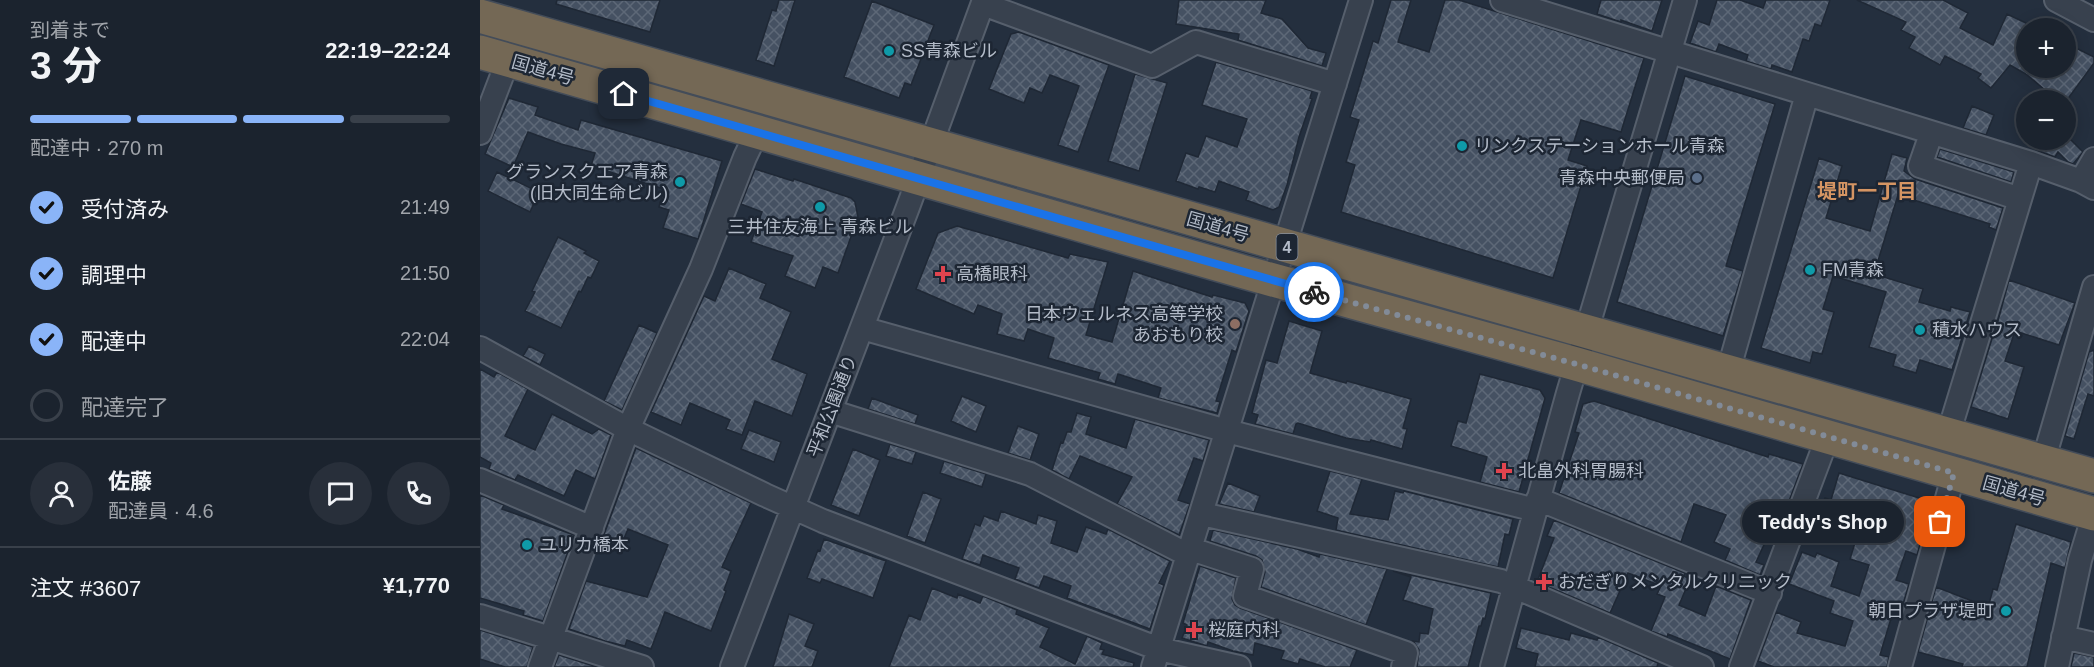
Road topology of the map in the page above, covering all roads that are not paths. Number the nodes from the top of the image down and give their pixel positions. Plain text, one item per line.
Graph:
1 (1361, 0) edge
2 (1502, 0) edge
3 (1684, 0) edge
4 (2056, 0) edge
5 (984, 2) edge
6 (480, 16) edge
7 (2094, 20) edge
8 (1669, 51) junction
9 (494, 56) edge
10 (1335, 84) junction
11 (1807, 94) junction
12 (480, 132) edge
13 (757, 132) junction
14 (1931, 134) junction
15 (931, 144) junction
16 (2094, 159) edge
17 (2031, 164) junction
18 (919, 178) junction
19 (2087, 184) edge
20 (2020, 199) junction
21 (1284, 246) junction
22 (1273, 280) junction
23 (2094, 287) edge
24 (862, 328) junction
25 (1586, 332) junction
26 (2086, 342) edge
27 (480, 348) edge
28 (1576, 364) junction
29 (1728, 372) junction
30 (830, 411) junction
31 (628, 429) junction
32 (1227, 431) junction
33 (1948, 435) junction
34 (1828, 436) junction
35 (2043, 462) junction
36 (1954, 473) junction
37 (2094, 476) edge
38 (480, 480) edge
39 (1537, 504) junction
40 (793, 508) junction
41 (1202, 514) junction
42 (2094, 514) edge
43 (591, 528) junction
44 (1190, 552) junction
45 (1514, 587) junction
46 (1770, 593) junction
47 (480, 616) edge
48 (2063, 638) junction
49 (549, 639) junction
50 (2094, 644) edge
51 (1156, 658) edge
52 (540, 667) edge
53 (642, 667) edge
54 (732, 667) edge
55 (1239, 667) edge
56 (1403, 667) edge
57 (1492, 667) edge
58 (1702, 667) edge
59 (1741, 667) edge
60 (1900, 667) edge
61 (2057, 667) edge

1 - 10 street
2 - 8 street
3 - 8 street
4 - 7 street
5 - 10 street
5 - 15 street, 平和公園通り
6 - 15 highway, 国道4号 / 4
8 - 11 street
8 - 25 street
9 - 12 street
9 - 13 highway, 国道4号 / 4
10 - 21 street
11 - 14 street
11 - 29 street
13 - 18 highway, 国道4号 / 4
13 - 31 street
14 - 17 street
14 - 20 street
15 - 18 street, 平和公園通り
15 - 21 highway, 国道4号 / 4
16 - 19 street
17 - 19 street
17 - 20 street
18 - 22 highway, 国道4号 / 4
18 - 24 street, 平和公園通り
20 - 33 street
21 - 22 street
21 - 25 highway, 国道4号 / 4
22 - 28 highway, 国道4号 / 4
22 - 32 street
23 - 26 street
24 - 30 street, 平和公園通り
24 - 32 street
25 - 28 street
25 - 29 highway, 国道4号 / 4
26 - 35 street
27 - 31 street
28 - 34 highway, 国道4号 / 4
28 - 39 street
29 - 33 highway, 国道4号 / 4
30 - 40 street, 平和公園通り
30 - 44 street
31 - 40 street
31 - 43 street
32 - 39 street
32 - 41 street
33 - 35 highway, 国道4号 / 4
34 - 36 highway, 国道4号 / 4
34 - 46 street
35 - 37 highway, 国道4号 / 4
36 - 42 highway, 国道4号 / 4
36 - 60 street
38 - 43 street
39 - 45 street
39 - 46 street
40 - 51 street
40 - 54 street, 平和公園通り
41 - 44 street
41 - 45 street
42 - 48 street
43 - 49 street
44 - 51 street
44 - 56 street
45 - 57 street
45 - 58 street
46 - 59 street
47 - 49 street
48 - 50 street
48 - 61 street
49 - 52 street
49 - 53 street
51 - 55 street

